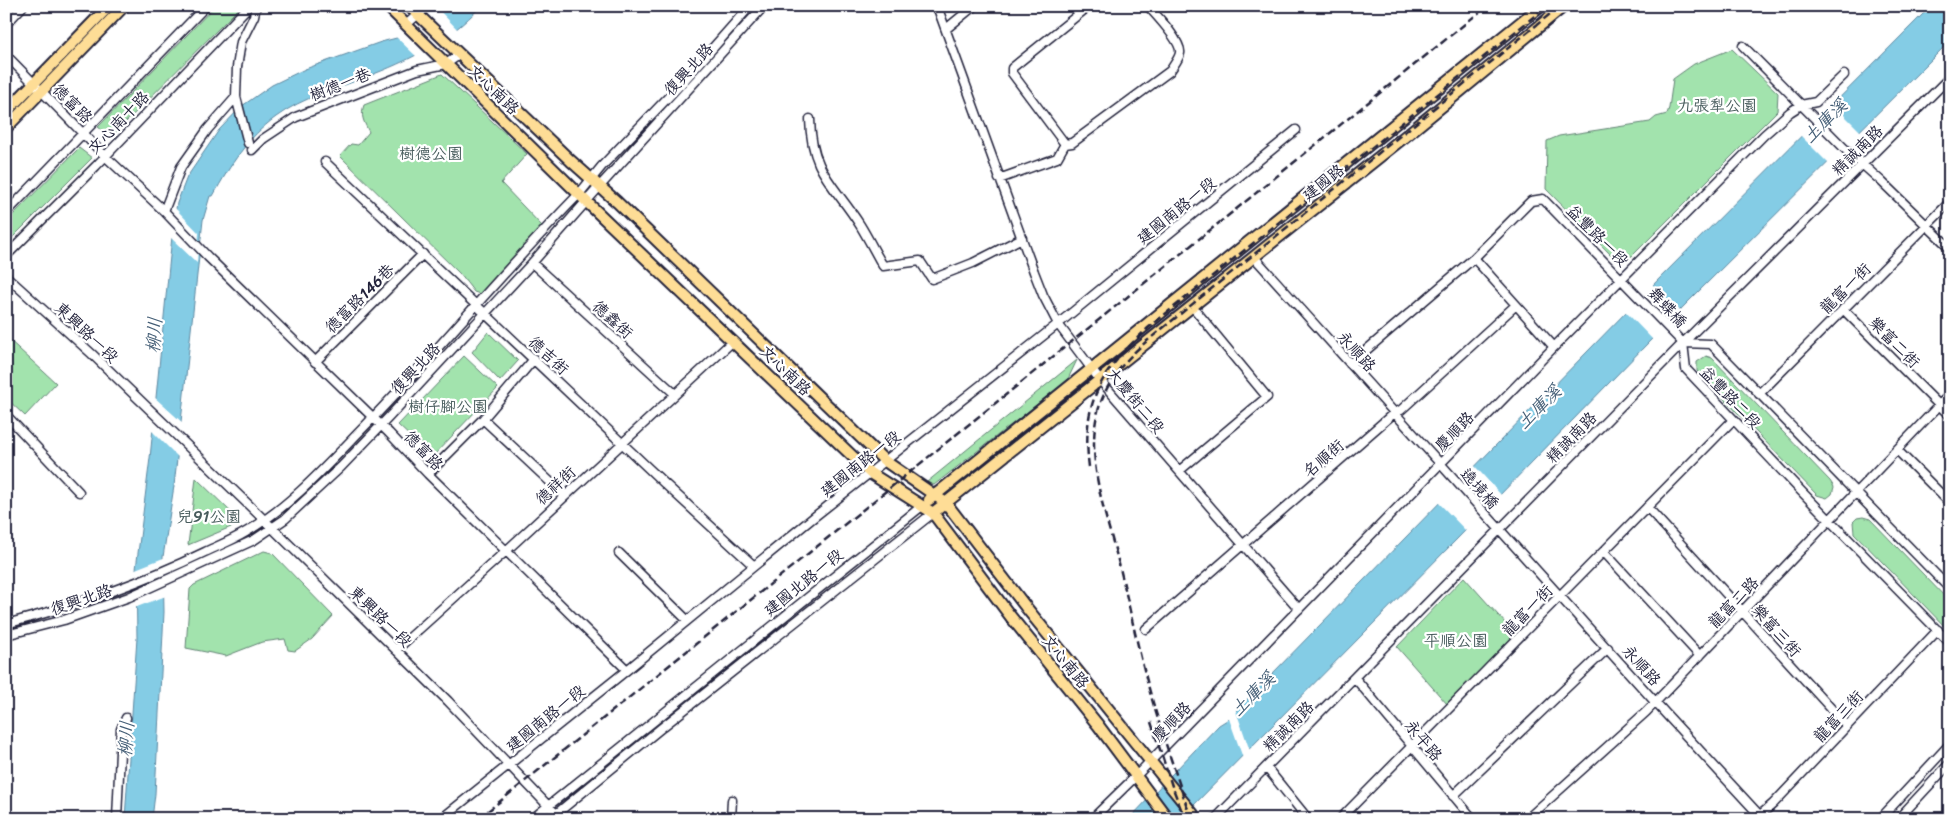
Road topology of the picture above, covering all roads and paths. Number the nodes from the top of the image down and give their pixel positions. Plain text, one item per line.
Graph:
1 (23, 6) edge
2 (109, 6) edge
3 (124, 6) edge
4 (206, 6) edge
5 (249, 6) edge
6 (256, 6) edge
7 (387, 6) edge
8 (409, 6) edge
9 (426, 6) edge
10 (750, 6) edge
11 (764, 6) edge
12 (938, 6) edge
13 (974, 6) edge
14 (1089, 6) edge
15 (1148, 6) edge
16 (1542, 6) edge
17 (1564, 6) edge
18 (420, 17) junction
19 (6, 24) edge
20 (409, 27) junction
21 (946, 29) junction
22 (1743, 46) dead end
23 (6, 55) edge
24 (459, 55) junction
25 (446, 64) junction
26 (1844, 75) dead end
27 (1950, 77) edge
28 (38, 87) junction
29 (236, 101) junction
30 (1801, 105) junction
31 (6, 112) edge
32 (810, 119) dead end
33 (6, 128) edge
34 (1296, 130) dead end
35 (83, 133) junction
36 (1065, 144) junction
37 (105, 156) junction
38 (326, 162) dead end
39 (1862, 164) junction
40 (999, 179) junction
41 (595, 183) junction
42 (583, 197) junction
43 (1950, 202) edge
44 (164, 211) junction
45 (6, 213) edge
46 (1926, 226) junction
47 (1022, 238) junction
48 (1950, 248) edge
49 (423, 254) junction
50 (6, 256) edge
51 (1254, 257) junction
52 (1474, 258) junction
53 (532, 263) junction
54 (6, 276) edge
55 (1621, 279) junction
56 (1633, 290) joint
57 (476, 305) junction
58 (1516, 305) junction
59 (1192, 306) junction
60 (1843, 309) junction
61 (484, 313) junction
62 (1058, 324) junction
63 (734, 340) junction
64 (1683, 343) junction
65 (1554, 347) junction
66 (534, 359) junction
67 (315, 362) junction
68 (1350, 364) junction
69 (1092, 369) junction
70 (1100, 380) junction
71 (675, 394) junction
72 (1759, 394) junction
73 (1950, 394) edge
74 (1939, 405) junction
75 (1394, 413) junction
76 (6, 416) edge
77 (1950, 416) edge
78 (373, 418) junction
79 (483, 418) junction
80 (1733, 420) junction
81 (381, 425) junction
82 (622, 443) junction
83 (1897, 450) junction
84 (885, 461) junction
85 (1441, 464) junction
86 (1179, 471) junction
87 (870, 473) junction
88 (428, 474) junction
89 (79, 492) dead end
90 (566, 494) junction
91 (1856, 494) junction
92 (934, 496) junction
93 (946, 503) junction
94 (1950, 503) edge
95 (922, 506) junction
96 (1648, 507) junction
97 (933, 513) junction
98 (264, 520) junction
99 (1831, 520) junction
100 (272, 529) junction
101 (1500, 530) junction
102 (1245, 545) junction
103 (506, 550) junction
104 (1604, 552) junction
105 (620, 553) dead end
106 (754, 566) junction
107 (1950, 589) edge
108 (1560, 596) junction
109 (1299, 609) junction
110 (1743, 612) junction
111 (687, 620) junction
112 (6, 624) edge
113 (1146, 630) dead end
114 (1938, 630) junction
115 (6, 635) edge
116 (1950, 643) edge
117 (1608, 648) junction
118 (396, 650) junction
119 (1700, 656) junction
120 (627, 670) junction
121 (1355, 678) junction
122 (1656, 701) junction
123 (126, 718) dead end
124 (1847, 726) junction
125 (1950, 744) edge
126 (1412, 746) junction
127 (1150, 762) junction
128 (1950, 763) edge
129 (509, 764) junction
130 (1266, 767) junction
131 (1135, 777) junction
132 (1453, 796) junction
133 (732, 800) dead end
134 (548, 806) junction
135 (554, 817) edge
136 (1760, 817) edge
137 (117, 819) edge
138 (441, 819) edge
139 (532, 819) edge
140 (731, 819) edge
141 (1092, 819) edge
142 (1168, 819) edge
143 (1197, 819) edge
144 (1215, 819) edge
145 (1308, 819) edge
146 (1340, 819) edge
147 (1473, 819) edge
148 (1527, 819) edge
149 (1880, 819) edge
150 (1898, 819) edge

1 - 19 street
2 - 28 main road
3 - 28 main road
4 - 35 street, 文心南十路
5 - 37 street, 文心南十路
6 - 29 street
7 - 20 main road, 文心南路
8 - 18 main road, 文心南路
9 - 18 street
10 - 41 street, 復興北路
11 - 41 street, 復興北路
12 - 21 street, 大慶街二段
13 - 21 street
14 - 36 street
15 - 36 street
16 - 69 main road, 建國路
17 - 51 main road, 建國路
18 - 20 street
18 - 24 main road, 文心南路
20 - 25 main road, 文心南路
21 - 40 street, 大慶街二段
22 - 30 street
23 - 28 street, 德富路
24 - 25 street
24 - 41 main road, 文心南路
25 - 29 street, 樹德一巷
25 - 42 main road, 文心南路
26 - 30 street, 慶順路
27 - 39 street, 精誠南路
28 - 31 main road
28 - 33 main road
28 - 35 street, 德富路
29 - 44 street
30 - 39 street
30 - 55 street, 慶順路
32 - 47 street
34 - 62 street, 建國南路一段
35 - 37 street, 德富路
35 - 45 street, 文心南十路
36 - 40 street
37 - 44 street, 德富路
37 - 50 street, 文心南十路
38 - 49 street, 德吉街
39 - 46 street
39 - 64 street, 精誠南路
40 - 47 street, 大慶街二段
41 - 42 street, 復興北路
41 - 84 main road, 文心南路
42 - 53 street, 復興北路
42 - 57 street, 復興北路
42 - 63 main road, 文心南路
43 - 46 street, 龍富一街
44 - 67 street, 德富路
46 - 48 street
46 - 60 street, 龍富一街
47 - 62 street, 大慶街二段
49 - 57 street, 德吉街
49 - 67 street, 德富路146巷
51 - 59 main road, 建國路
51 - 68 street, 永順路
52 - 55 street, 益豐路一段
52 - 58 street
52 - 68 street
53 - 61 street, 復興北路
53 - 71 street, 德鑫街
54 - 98 street, 東興路一段
55 - 56 street, 益豐路一段
55 - 65 street, 慶順路
56 - 64 street, 舞蝶橋
57 - 61 street, 德吉街
57 - 78 street, 復興北路
58 - 65 street
58 - 75 street, 名順街
59 - 70 main road, 建國路
59 - 86 street
60 - 72 street, 龍富一街
60 - 74 street, 樂富二街
61 - 66 street, 德吉街
61 - 81 street, 復興北路
62 - 69 street, 大慶街二段
62 - 84 street, 建國南路一段
63 - 71 street, 德祥街
63 - 87 main road, 文心南路
64 - 72 street, 益豐路二段
64 - 80 street, 益豐路二段
64 - 101 street, 精誠南路
65 - 85 street, 慶順路
66 - 79 street
66 - 82 street, 德吉街
67 - 78 street, 德富路
68 - 75 street, 永順路
69 - 70 street, 大慶街二段
69 - 92 main road, 建國北路一段
70 - 86 street, 大慶街二段
70 - 93 main road, 建國北路一段
71 - 82 street, 德祥街
72 - 91 street, 益豐路二段
73 - 74 street, 龍富二路
74 - 77 street, 樂富二街
74 - 83 street, 龍富二路
75 - 85 street, 永順路
75 - 102 street, 名順街
76 - 89 street
78 - 81 street, 德富路
78 - 98 street, 復興北路
79 - 88 street
79 - 90 street
80 - 96 street, 龍富一街
80 - 99 street, 益豐路二段
81 - 88 street, 德富路
81 - 100 street, 復興北路
82 - 90 street, 德祥街
82 - 106 street, 德吉街
83 - 91 street, 龍富二路
83 - 94 street
84 - 87 street, 建國南路一段
84 - 92 main road, 文心南路
85 - 101 street, 遶境橋
85 - 109 street, 慶順路
86 - 102 street, 大慶街二段
87 - 95 main road, 文心南路
87 - 106 street, 建國南路一段
88 - 103 street, 德富路
90 - 103 street, 德祥街
91 - 99 street, 龍富二路
91 - 107 street, 益豐路二段
92 - 93 main road, 文心南路
92 - 95 main road, 建國北路一段
93 - 97 main road, 建國北路一段
93 - 127 main road, 文心南路
95 - 97 main road, 文心南路
95 - 134 street, 建國北路一段
96 - 104 street, 龍富一街
96 - 110 street, 樂富三街
97 - 131 main road, 文心南路
97 - 135 street, 建國北路一段
98 - 100 street, 東興路一段
98 - 112 street, 復興北路
99 - 110 street, 龍富二路
99 - 114 street, 益豐路二段
100 - 115 street, 復興北路
100 - 118 street, 東興路一段
101 - 108 street, 永順路
101 - 121 street, 精誠南路
102 - 109 street, 大慶街二段
102 - 113 street, 名順街
103 - 118 street, 德祥街
103 - 120 street, 德富路
104 - 108 street, 龍富一街
104 - 119 street
105 - 111 street
106 - 111 street, 建國南路一段
108 - 117 street, 永順路
108 - 126 street, 龍富一街
109 - 127 street, 慶順路
110 - 119 street, 龍富二路
110 - 124 street, 樂富三街
111 - 120 street, 建國南路一段
114 - 116 street, 益豐路二段
114 - 124 street, 龍富三街
117 - 122 street, 永順路
117 - 132 street
118 - 129 street, 東興路一段
119 - 122 street, 龍富二路
120 - 129 street, 建國南路一段
121 - 126 street, 永平路
121 - 130 street, 精誠南路
122 - 136 street, 永順路
122 - 148 street, 龍富二路
123 - 137 street
124 - 136 street, 龍富三街
125 - 149 street
126 - 132 street, 永平路
126 - 146 street, 龍富一街
127 - 131 street, 慶順路
127 - 143 main road, 文心南路
128 - 150 street
129 - 134 street, 東興路一段
129 - 138 street, 建國南路一段
130 - 144 street, 精誠南路
130 - 145 street
131 - 141 street, 慶順路
131 - 142 main road, 文心南路
132 - 147 street, 永平路
133 - 140 street
134 - 135 street, 東興路一段
134 - 139 street, 建國北路一段

